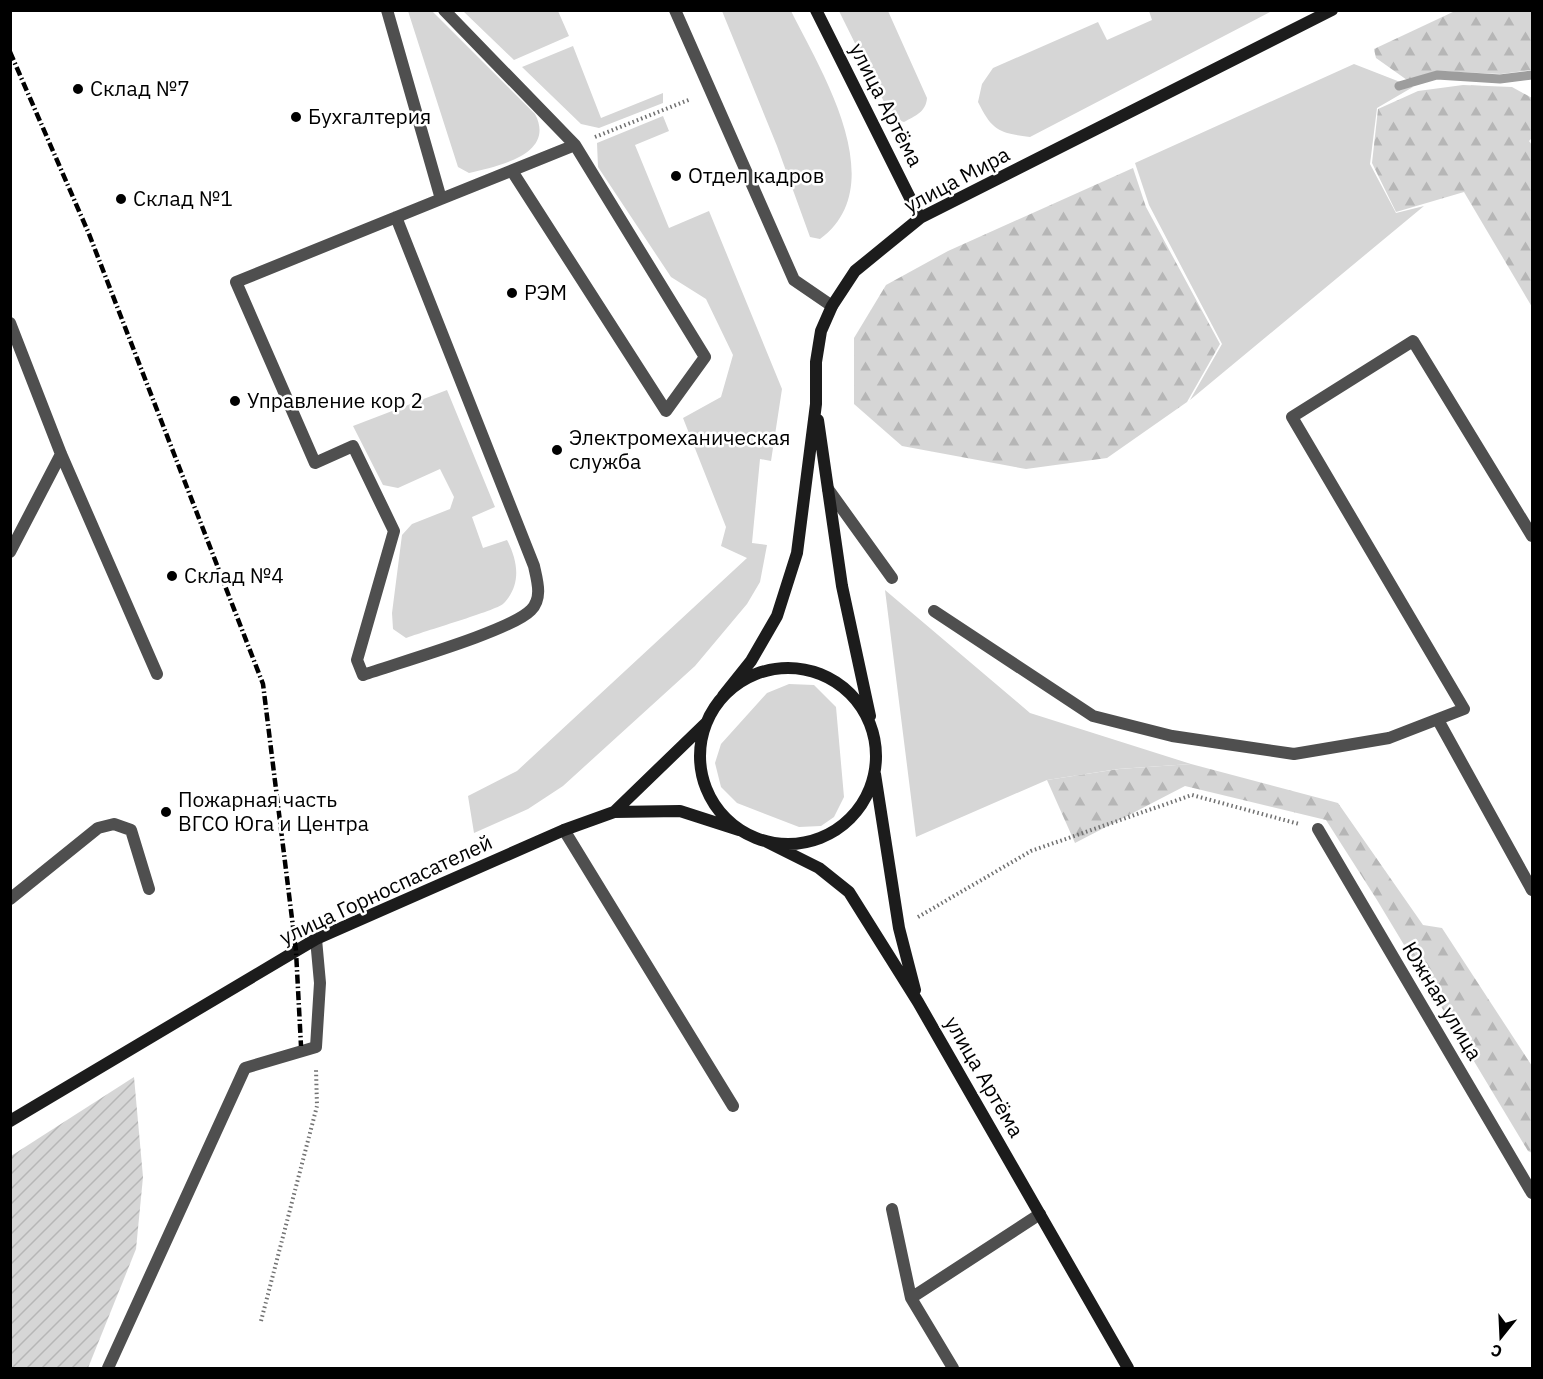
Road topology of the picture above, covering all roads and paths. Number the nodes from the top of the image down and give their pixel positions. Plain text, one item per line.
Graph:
1 (387, 10) edge
2 (444, 10) edge
3 (675, 10) edge
4 (816, 10) edge
5 (1332, 10) edge
6 (708, 92) junction
7 (574, 145) junction
8 (512, 171) junction
9 (441, 199) junction
10 (396, 217) junction
11 (920, 218) junction
12 (832, 306) junction
13 (10, 323) edge
14 (816, 404) junction
15 (61, 454) junction
16 (828, 489) junction
17 (1533, 536) edge
18 (10, 552) edge
19 (892, 578) dead end
20 (934, 611) dead end
21 (157, 674) dead end
22 (723, 696) junction
23 (1438, 720) junction
24 (706, 722) junction
25 (876, 745) junction
26 (875, 773) junction
27 (614, 812) junction
28 (1318, 829) joint
29 (564, 830) junction
30 (739, 830) junction
31 (767, 842) junction
32 (149, 889) dead end
33 (1533, 890) edge
34 (10, 899) edge
35 (899, 928) junction
36 (316, 939) junction
37 (918, 1002) junction
38 (316, 1047) junction
39 (733, 1106) dead end
40 (10, 1121) edge
41 (1533, 1193) edge
42 (892, 1209) dead end
43 (1040, 1214) junction
44 (911, 1298) junction
45 (261, 1321) dead end
46 (108, 1368) edge
47 (953, 1368) edge
48 (1128, 1368) edge

1 - 9 street
2 - 7 street
3 - 6 street
4 - 11 street, улица Артёма
5 - 11 street, улица Мира
6 - 7 path
6 - 12 street
7 - 8 street
7 - 8 street
8 - 9 street
9 - 10 street
10 - 10 street
11 - 12 street, улица Мира
12 - 14 street, улица Мира
13 - 15 street
14 - 16 street
14 - 22 street, улица Мира
15 - 18 street
15 - 21 street
16 - 19 street
16 - 25 street
17 - 23 street
20 - 23 street
22 - 24 street, улица Артёма
22 - 25 street, улица Артёма
23 - 33 street
24 - 27 street
24 - 30 street, улица Артёма
25 - 26 street, улица Артёма
26 - 31 street, улица Артёма
26 - 35 street
27 - 29 street, улица Горноспасателей
27 - 30 street, улица Горноспасателей
28 - 35 path
28 - 41 street, Южная улица
29 - 36 street, улица Горноспасателей
29 - 39 street
30 - 31 street, улица Артёма
31 - 37 street, улица Артёма
32 - 34 street
35 - 37 street
36 - 38 street
36 - 40 street, улица Горноспасателей
37 - 43 street, улица Артёма
38 - 45 path
38 - 46 street
42 - 44 street
43 - 44 street
43 - 48 street, улица Артёма
44 - 47 street

